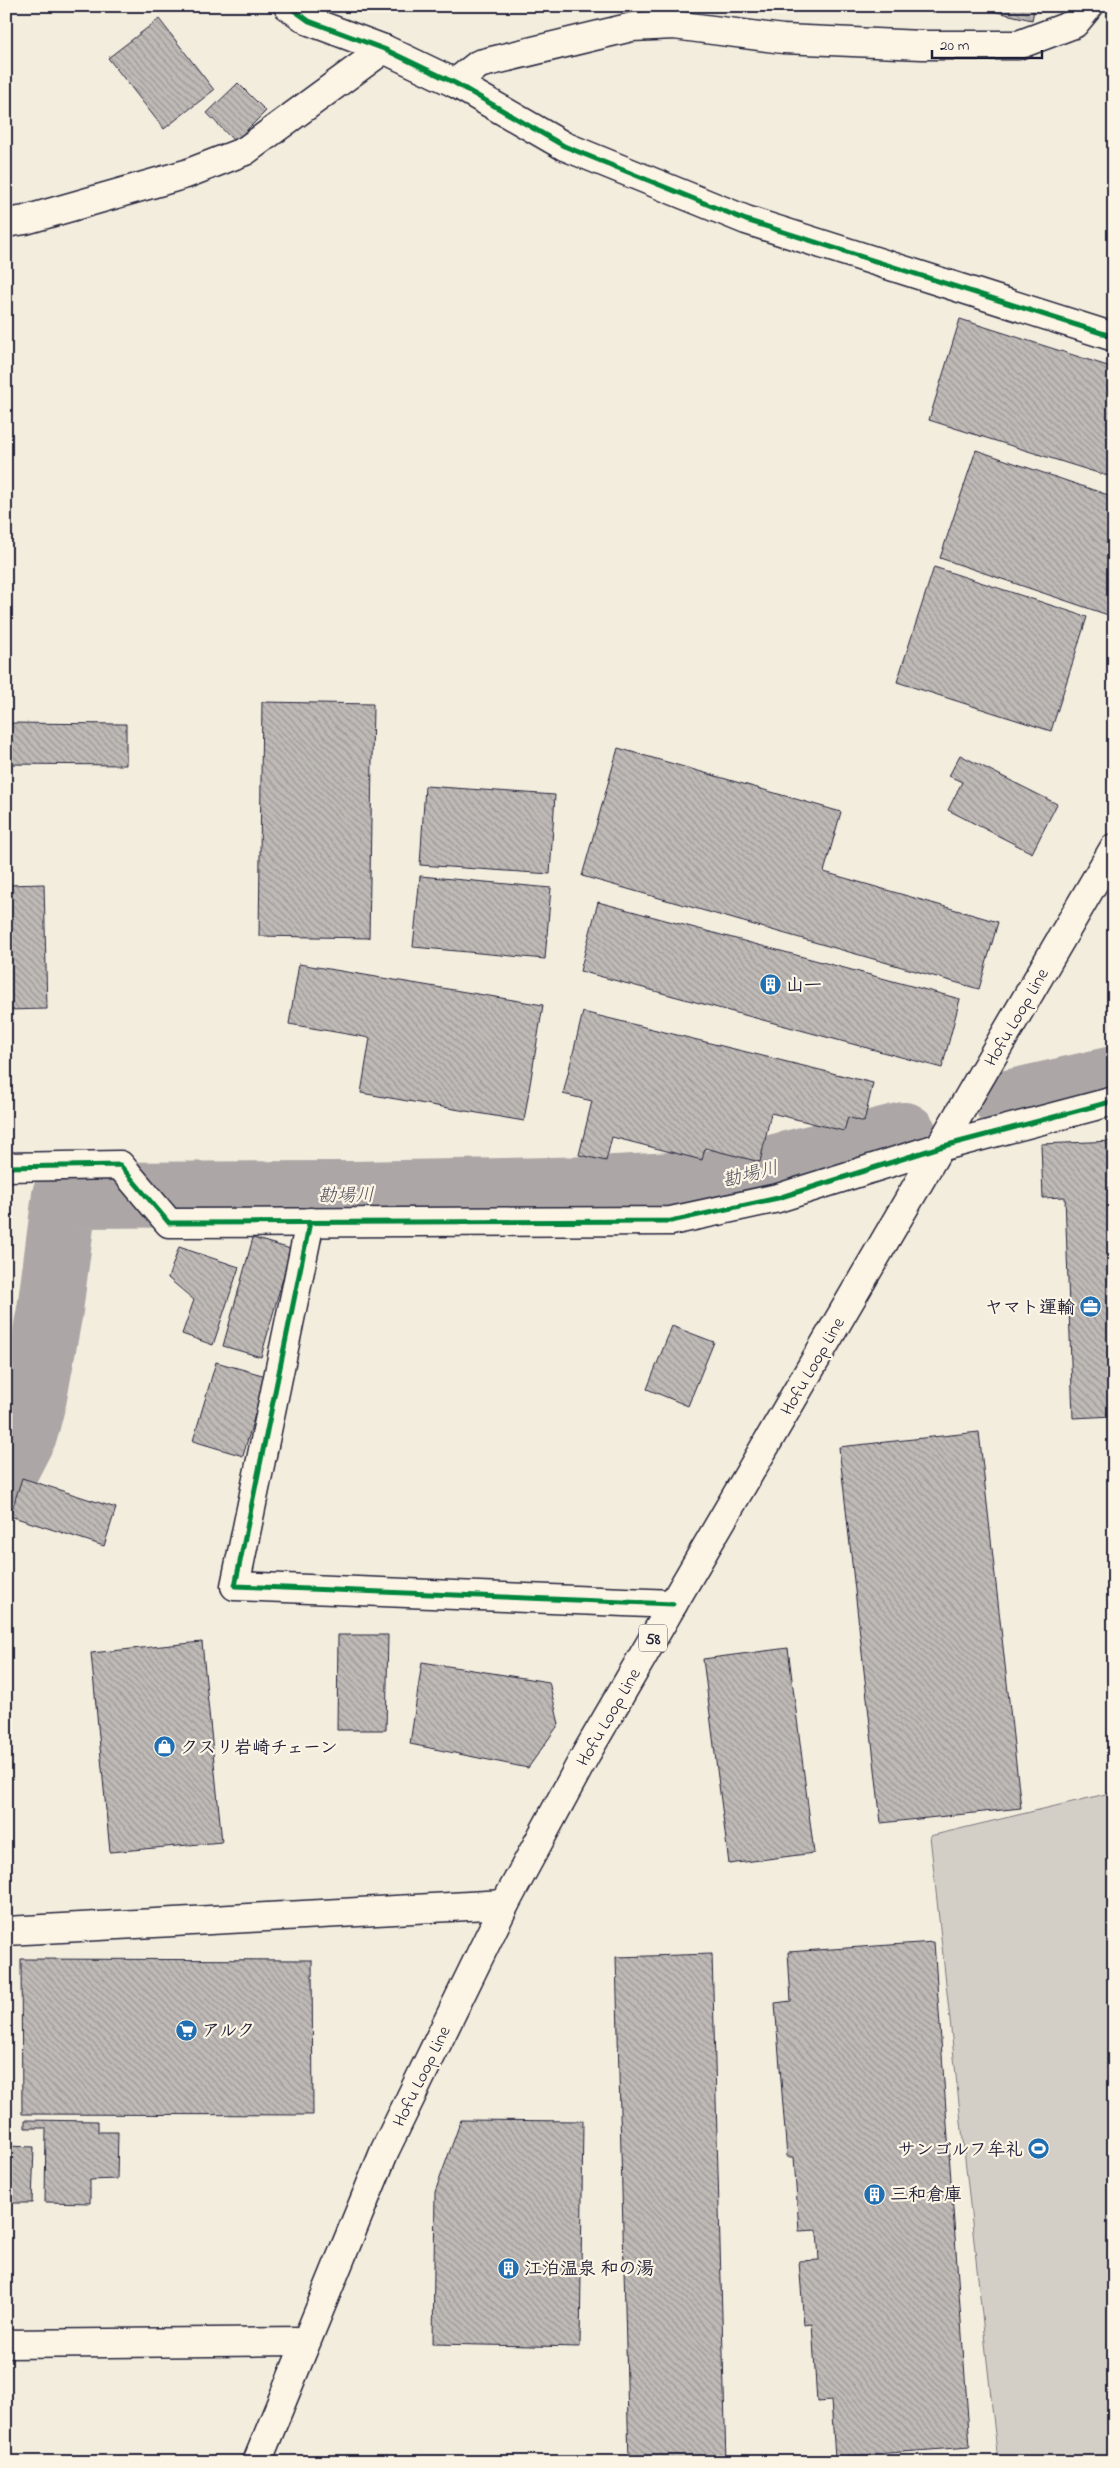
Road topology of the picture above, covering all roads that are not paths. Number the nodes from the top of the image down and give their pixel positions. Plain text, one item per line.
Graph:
1 (288, 6) edge
2 (1089, 6) edge
3 (384, 49) junction
4 (455, 83) junction
5 (6, 223) edge
6 (1114, 337) edge
7 (1114, 848) edge
8 (1114, 1101) edge
9 (940, 1147) junction
10 (6, 1167) edge
11 (310, 1222) junction
12 (673, 1604) junction
13 (505, 1904) junction
14 (6, 1932) edge
15 (305, 2341) junction
16 (6, 2344) edge
17 (257, 2462) edge

1 - 3 street
2 - 4 street
3 - 4 street
3 - 5 street
4 - 6 street
7 - 9 street, Hofu Loop Line / 58
8 - 9 street
9 - 11 street
9 - 12 street, Hofu Loop Line / 58
10 - 11 street
11 - 12 street
12 - 13 street, Hofu Loop Line / 58
13 - 14 street
13 - 15 street, Hofu Loop Line / 58
15 - 16 street
15 - 17 street, Hofu Loop Line / 58

